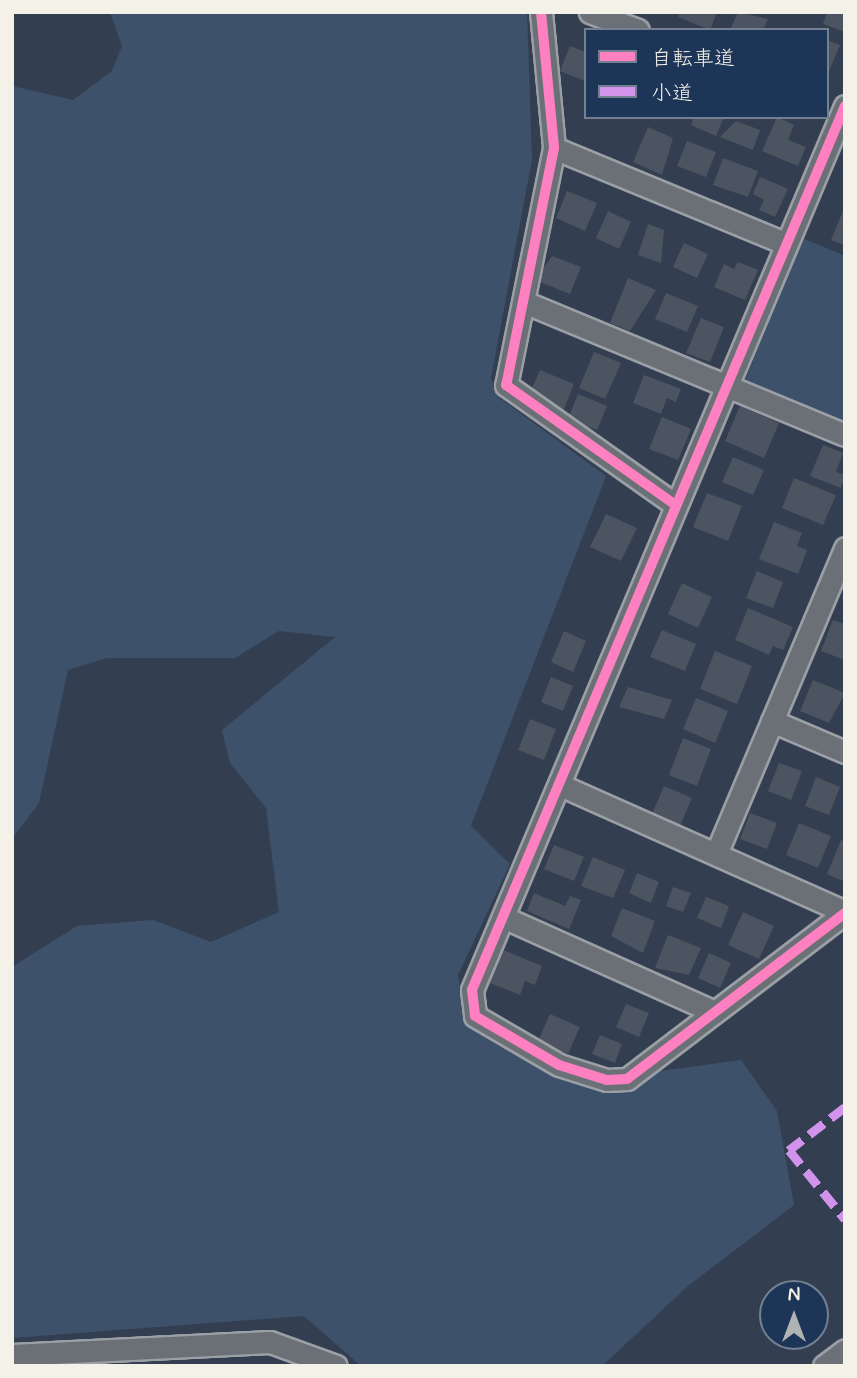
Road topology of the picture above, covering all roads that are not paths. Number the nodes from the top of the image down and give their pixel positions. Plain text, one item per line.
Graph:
1 (541, 12) edge
2 (590, 12) edge
3 (633, 28) edge
4 (837, 113) edge
5 (554, 148) junction
6 (785, 243) junction
7 (524, 302) junction
8 (726, 383) junction
9 (845, 435) edge
10 (674, 504) junction
11 (845, 548) edge
12 (837, 587) edge
13 (772, 721) junction
14 (845, 752) edge
15 (560, 785) junction
16 (716, 854) junction
17 (845, 913) edge
18 (503, 917) junction
19 (714, 1012) junction
20 (845, 1350) edge
21 (12, 1355) edge
22 (336, 1366) edge
23 (824, 1366) edge

1 - 5 street
2 - 3 street
4 - 6 street
5 - 6 street
5 - 7 street
6 - 8 street
7 - 8 street
7 - 10 street
8 - 9 street
8 - 10 street
10 - 15 street
11 - 12 street
12 - 13 street
13 - 14 street
13 - 16 street
15 - 16 street
15 - 18 street
16 - 17 street
17 - 19 street
18 - 19 street
18 - 19 street
20 - 23 street
21 - 22 street

